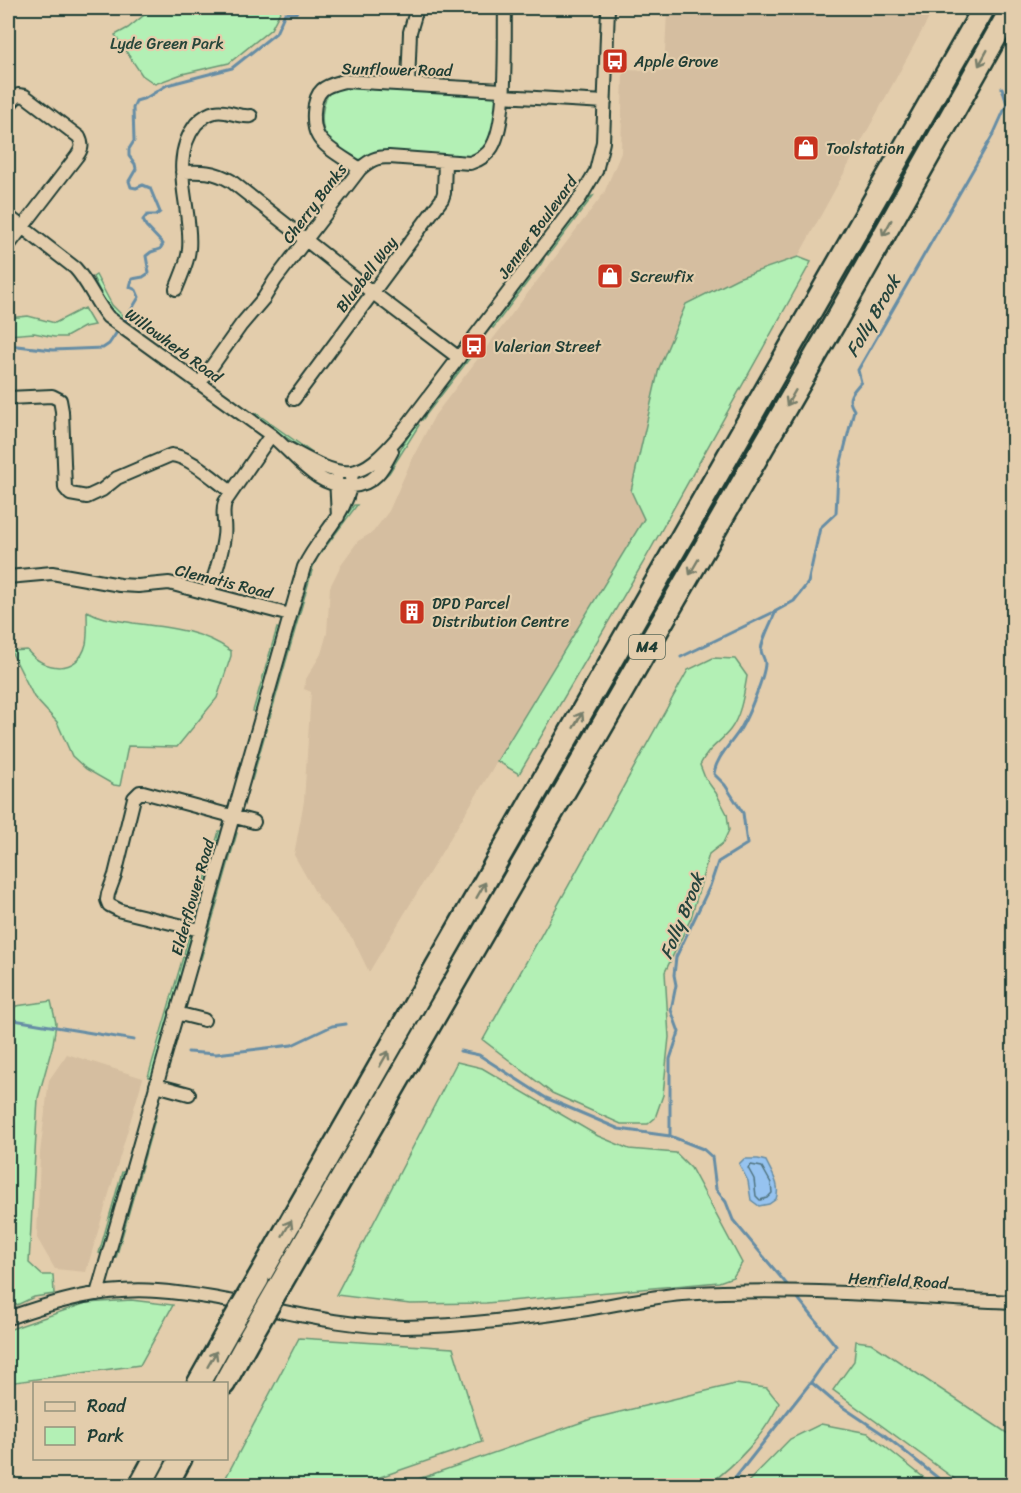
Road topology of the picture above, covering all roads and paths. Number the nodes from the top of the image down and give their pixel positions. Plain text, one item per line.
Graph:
1 (417, 8) edge
2 (505, 8) edge
3 (608, 8) edge
4 (984, 8) edge
5 (1012, 8) edge
6 (408, 84) junction
7 (502, 93) junction
8 (605, 102) junction
9 (8, 106) edge
10 (251, 116) dead end
11 (445, 161) junction
12 (360, 169) junction
13 (182, 172) junction
14 (8, 216) edge
15 (22, 227) junction
16 (306, 240) junction
17 (8, 246) edge
18 (176, 289) dead end
19 (373, 293) junction
20 (459, 358) junction
21 (200, 383) junction
22 (8, 398) edge
23 (294, 399) dead end
24 (403, 432) junction
25 (271, 435) junction
26 (287, 448) junction
27 (337, 472) junction
28 (352, 472) junction
29 (336, 486) junction
30 (351, 486) junction
31 (230, 491) junction
32 (338, 518) junction
33 (8, 577) edge
34 (209, 592) junction
35 (290, 615) junction
36 (233, 816) junction
37 (254, 822) dead end
38 (200, 930) junction
39 (177, 1013) junction
40 (204, 1020) dead end
41 (156, 1085) junction
42 (189, 1094) dead end
43 (97, 1294) junction
44 (1014, 1302) edge
45 (8, 1318) edge
46 (199, 1382) edge
47 (225, 1382) edge
48 (154, 1460) edge
49 (180, 1460) edge
50 (140, 1485) edge
51 (166, 1485) edge

1 - 6 street
2 - 7 street, Cherry Banks
3 - 8 street, Jenner Boulevard
46 -> 4 highway, M4, bridge
5 -> 47 highway, M4, bridge
6 - 7 street, Sunflower Road
6 - 12 street, Sunflower Road
7 - 8 street
7 - 11 street, Cherry Banks
8 - 20 street, Jenner Boulevard
9 - 15 street
10 - 13 street
11 - 12 street, Cherry Banks
11 - 19 street, Bluebell Way
12 - 16 street, Cherry Banks
13 - 16 street
13 - 18 street
14 - 15 street, Willowherb Road
15 - 17 street
15 - 21 street, Willowherb Road
16 - 19 street
16 - 21 street, Cherry Banks
19 - 20 street
19 - 23 street, Bluebell Way
20 - 24 street, Jenner Boulevard
21 - 25 street, Willowherb Road
22 - 31 street
24 - 28 street, Jenner Boulevard
24 - 30 street, Jenner Boulevard
25 - 26 street, Willowherb Road
25 - 31 street
26 - 27 street, Jenner Boulevard
26 - 29 street, Willowherb Road
27 - 28 street, Jenner Boulevard
27 - 29 street
28 - 30 street, Elderflower Road
29 - 30 street, Jenner Boulevard
29 - 32 street
30 - 32 street, Elderflower Road
31 - 34 street
32 - 35 street, Elderflower Road
33 - 34 street, Clematis Road
34 - 35 street, Clematis Road
35 - 36 street, Elderflower Road
36 - 37 street
36 - 38 street, Elderflower Road
36 - 38 street
38 - 39 street, Elderflower Road
39 - 40 street
39 - 41 street, Elderflower Road
41 - 42 street
41 - 43 street, Elderflower Road
43 - 44 street, Henfield Road
43 - 45 street, Henfield Road
48 - 50 highway
49 - 51 highway

